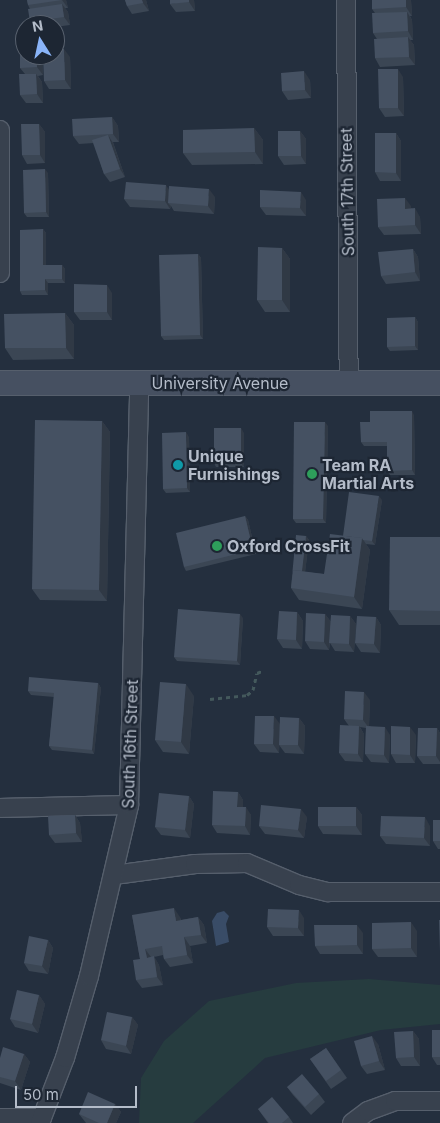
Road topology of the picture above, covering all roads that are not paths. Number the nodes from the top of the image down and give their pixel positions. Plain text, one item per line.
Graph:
1 (346, 0) edge
2 (0, 130) edge
3 (0, 273) edge
4 (139, 383) junction
5 (349, 383) junction
6 (440, 383) edge
7 (0, 384) edge
8 (129, 805) junction
9 (0, 808) edge
10 (114, 875) junction
11 (440, 892) edge
12 (440, 1100) edge
13 (0, 1118) edge
14 (42, 1120) edge
15 (352, 1123) edge

1 - 5 street, South 17th Street
2 - 3 street
4 - 5 main road, University Avenue
4 - 7 main road, University Avenue
4 - 8 street, South 16th Street
5 - 6 main road, University Avenue
8 - 9 street
8 - 10 street, South 16th Street
10 - 11 street
10 - 14 street, South 16th Street
12 - 15 street
13 - 14 street

